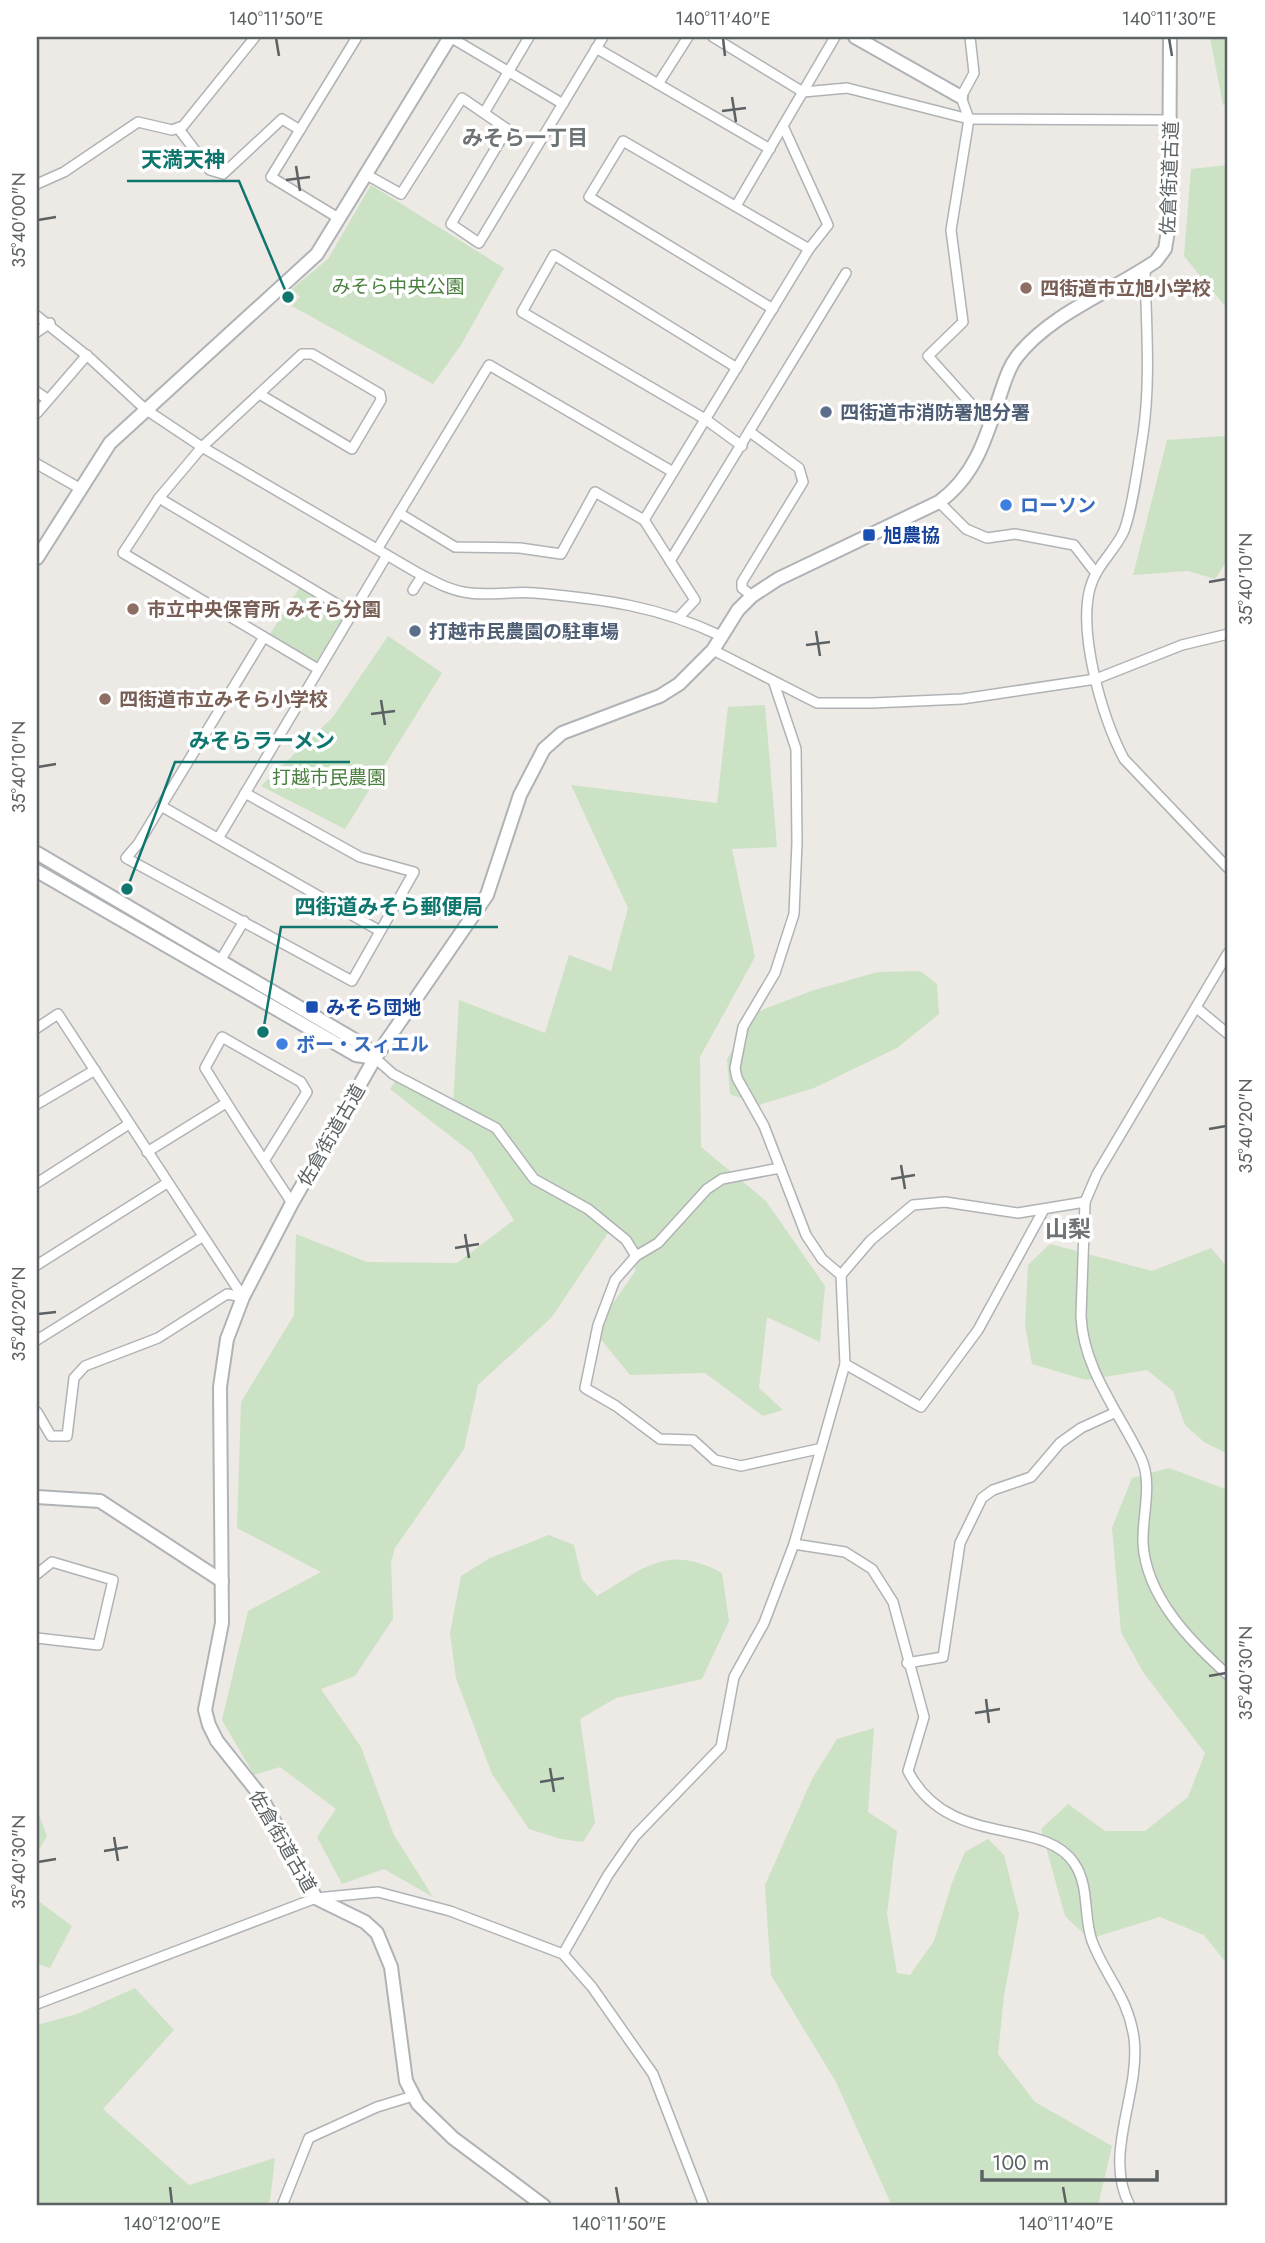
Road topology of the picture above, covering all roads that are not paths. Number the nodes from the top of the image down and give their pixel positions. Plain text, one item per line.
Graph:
1 (255, 37) edge
2 (357, 37) edge
3 (450, 37) edge
4 (529, 37) edge
5 (603, 37) edge
6 (688, 37) edge
7 (713, 37) edge
8 (835, 37) edge
9 (855, 37) edge
10 (970, 37) edge
11 (1170, 37) edge
12 (596, 48) junction
13 (508, 72) junction
14 (658, 84) junction
15 (803, 92) junction
16 (961, 97) junction
17 (563, 104) junction
18 (484, 113) junction
19 (969, 119) junction
20 (1172, 120) junction
21 (783, 126) junction
22 (178, 128) junction
23 (300, 130) junction
24 (770, 149) junction
25 (366, 175) junction
26 (37, 184) edge
27 (736, 206) junction
28 (340, 219) junction
29 (809, 249) junction
30 (1145, 268) junction
31 (846, 272) dead end
32 (772, 309) junction
33 (37, 316) edge
34 (50, 323) junction
35 (37, 332) edge
36 (87, 355) junction
37 (737, 368) junction
38 (37, 392) edge
39 (261, 395) junction
40 (47, 399) junction
41 (145, 409) junction
42 (37, 413) edge
43 (705, 419) junction
44 (990, 425) junction
45 (750, 432) junction
46 (742, 446) junction
47 (202, 447) junction
48 (37, 464) edge
49 (673, 472) junction
50 (81, 489) junction
51 (159, 498) junction
52 (939, 502) junction
53 (399, 513) junction
54 (644, 520) junction
55 (378, 548) junction
56 (387, 555) junction
57 (37, 558) edge
58 (670, 561) junction
59 (1095, 572) junction
60 (422, 576) junction
61 (413, 590) dead end
62 (752, 596) junction
63 (352, 613) junction
64 (680, 616) junction
65 (1228, 634) edge
66 (721, 635) junction
67 (264, 637) junction
68 (713, 650) junction
69 (318, 669) junction
70 (1096, 679) junction
71 (774, 682) junction
72 (245, 793) junction
73 (161, 806) junction
74 (219, 837) junction
75 (37, 853) edge
76 (1228, 868) edge
77 (37, 871) edge
78 (244, 921) junction
79 (380, 931) junction
80 (1228, 953) edge
81 (220, 961) junction
82 (1198, 1009) junction
83 (37, 1028) edge
84 (1228, 1034) edge
85 (375, 1058) junction
86 (94, 1070) junction
87 (226, 1103) junction
88 (37, 1104) edge
89 (130, 1124) junction
90 (148, 1152) junction
91 (264, 1161) junction
92 (780, 1168) junction
93 (37, 1183) edge
94 (167, 1183) junction
95 (1085, 1202) junction
96 (292, 1203) junction
97 (1043, 1211) junction
98 (202, 1237) junction
99 (636, 1256) junction
100 (37, 1265) edge
101 (841, 1275) junction
102 (243, 1297) junction
103 (37, 1340) edge
104 (845, 1364) junction
105 (37, 1412) edge
106 (1114, 1413) junction
107 (818, 1450) junction
108 (37, 1497) edge
109 (794, 1544) junction
110 (37, 1574) edge
111 (222, 1581) junction
112 (37, 1638) edge
113 (907, 1662) junction
114 (1228, 1675) edge
115 (316, 1898) junction
116 (563, 1954) junction
117 (37, 2004) edge
118 (413, 2096) junction
119 (282, 2206) edge
120 (544, 2206) edge
121 (704, 2206) edge
122 (1130, 2206) edge

1 - 22 street
2 - 23 street
3 - 13 street
3 - 25 street
4 - 13 street
5 - 12 street
6 - 14 street
7 - 15 street
8 - 15 street
9 - 16 street
10 - 16 street
11 - 20 street, 佐倉街道古道
12 - 14 street
12 - 17 street
13 - 17 street
13 - 18 street
14 - 24 street
15 - 19 street
15 - 21 street
16 - 19 street
17 - 18 street
18 - 25 street
19 - 20 street
19 - 44 street
20 - 30 street, 佐倉街道古道
21 - 24 street
21 - 29 street
22 - 23 street
22 - 26 street
23 - 28 street
24 - 27 street
25 - 28 street
27 - 29 street
27 - 32 street
28 - 41 street
29 - 32 street
30 - 44 street, 佐倉街道古道
30 - 59 street
31 - 45 street
32 - 37 street
33 - 34 street
34 - 35 street
34 - 36 street
36 - 40 street
36 - 41 street
37 - 43 street
37 - 43 street
38 - 40 street
39 - 39 street
39 - 47 street
40 - 42 street
41 - 47 street
41 - 50 street
43 - 46 street
43 - 49 street
44 - 52 street, 佐倉街道古道
45 - 46 street
45 - 62 street
46 - 58 street
47 - 51 street
47 - 55 street
48 - 50 street
49 - 53 street
49 - 54 street
50 - 57 street
51 - 63 street
51 - 67 street
52 - 59 street
52 - 62 street, 佐倉街道古道
53 - 54 street
53 - 55 street
54 - 58 street
55 - 56 street
56 - 60 street
56 - 63 street
58 - 64 street
59 - 70 street
60 - 61 street
60 - 64 street
62 - 66 street, 佐倉街道古道
63 - 69 street
64 - 66 street
65 - 70 street
66 - 68 street, 佐倉街道古道
67 - 69 street
67 - 73 street
68 - 71 street
68 - 85 street, 佐倉街道古道
69 - 72 street
70 - 71 street
70 - 76 street
71 - 92 street
72 - 74 street
72 - 79 street
73 - 74 street
73 - 78 street
74 - 79 street
75 - 81 street
77 - 85 street
78 - 79 street
78 - 81 street
80 - 82 street
81 - 85 street
82 - 84 street
82 - 95 street
83 - 86 street
85 - 96 street, 佐倉街道古道
85 - 99 street
86 - 88 street
86 - 89 street
87 - 90 street
87 - 91 street
87 - 91 street
89 - 90 street
89 - 93 street
90 - 94 street
91 - 96 street
92 - 99 street
92 - 101 street
94 - 98 street
94 - 100 street
95 - 97 street
95 - 106 street
96 - 102 street, 佐倉街道古道
97 - 101 street
97 - 104 street
98 - 102 street
98 - 103 street
99 - 107 street
101 - 104 street
102 - 105 street
102 - 111 street, 佐倉街道古道
104 - 107 street
106 - 113 street
106 - 114 street
107 - 109 street
108 - 111 street
109 - 113 street
109 - 116 street
110 - 112 street
111 - 115 street, 佐倉街道古道
113 - 122 street
115 - 116 street
115 - 117 street
115 - 118 street, 佐倉街道古道
116 - 121 street
118 - 119 street
118 - 120 street, 佐倉街道古道

